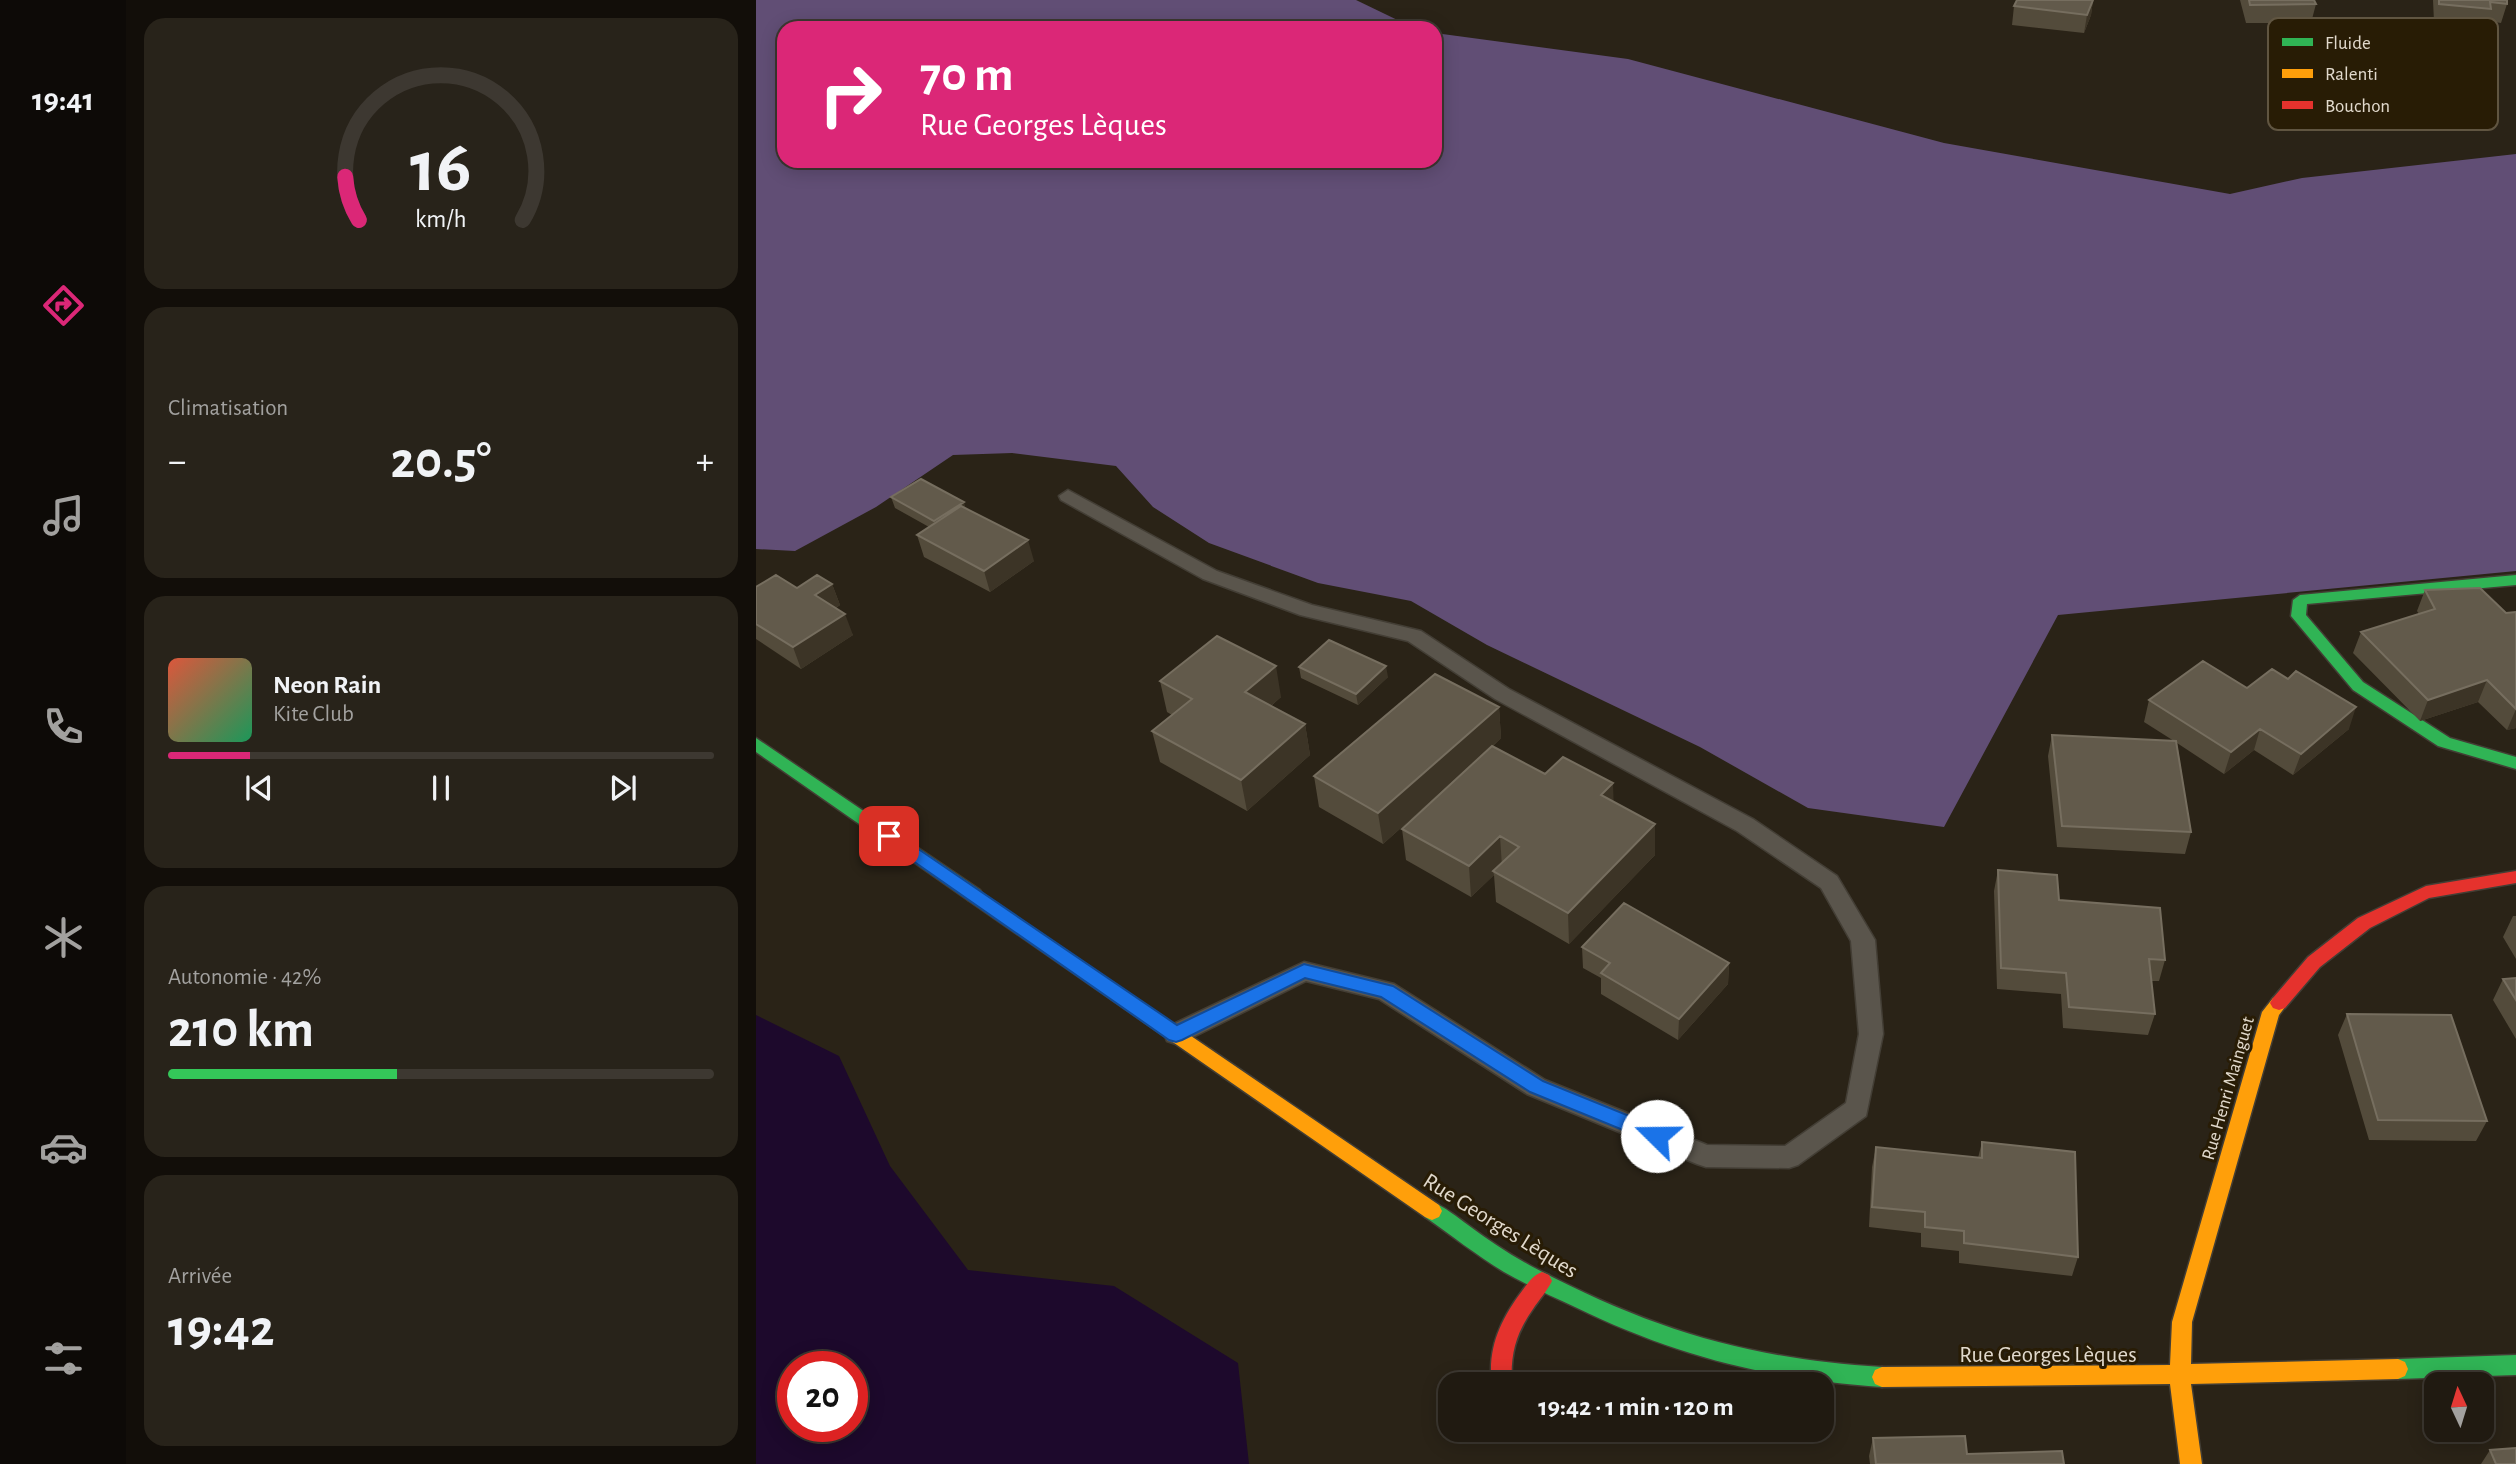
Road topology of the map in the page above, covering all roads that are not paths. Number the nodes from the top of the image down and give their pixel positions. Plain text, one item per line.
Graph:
1 (1068, 496) dead end
2 (2516, 580) edge
3 (756, 744) edge
4 (2516, 763) edge
5 (2516, 877) edge
6 (1176, 1034) junction
7 (1542, 1282) junction
8 (2516, 1365) edge
9 (1780, 1367) junction
10 (1501, 1372) edge
11 (1771, 1372) edge
12 (2180, 1376) junction
13 (2191, 1464) edge

1 - 6 lane
2 - 4 main road
3 - 6 main road, Rue Georges Lèques
5 - 12 main road, Rue Henri Mainguet
6 - 7 main road, Rue Georges Lèques
7 - 9 main road, Rue Georges Lèques
7 - 10 main road
8 - 12 main road, Rue Georges Lèques
9 - 11 main road
9 - 12 main road, Rue Georges Lèques
12 - 13 main road, Rue Henri Mainguet

